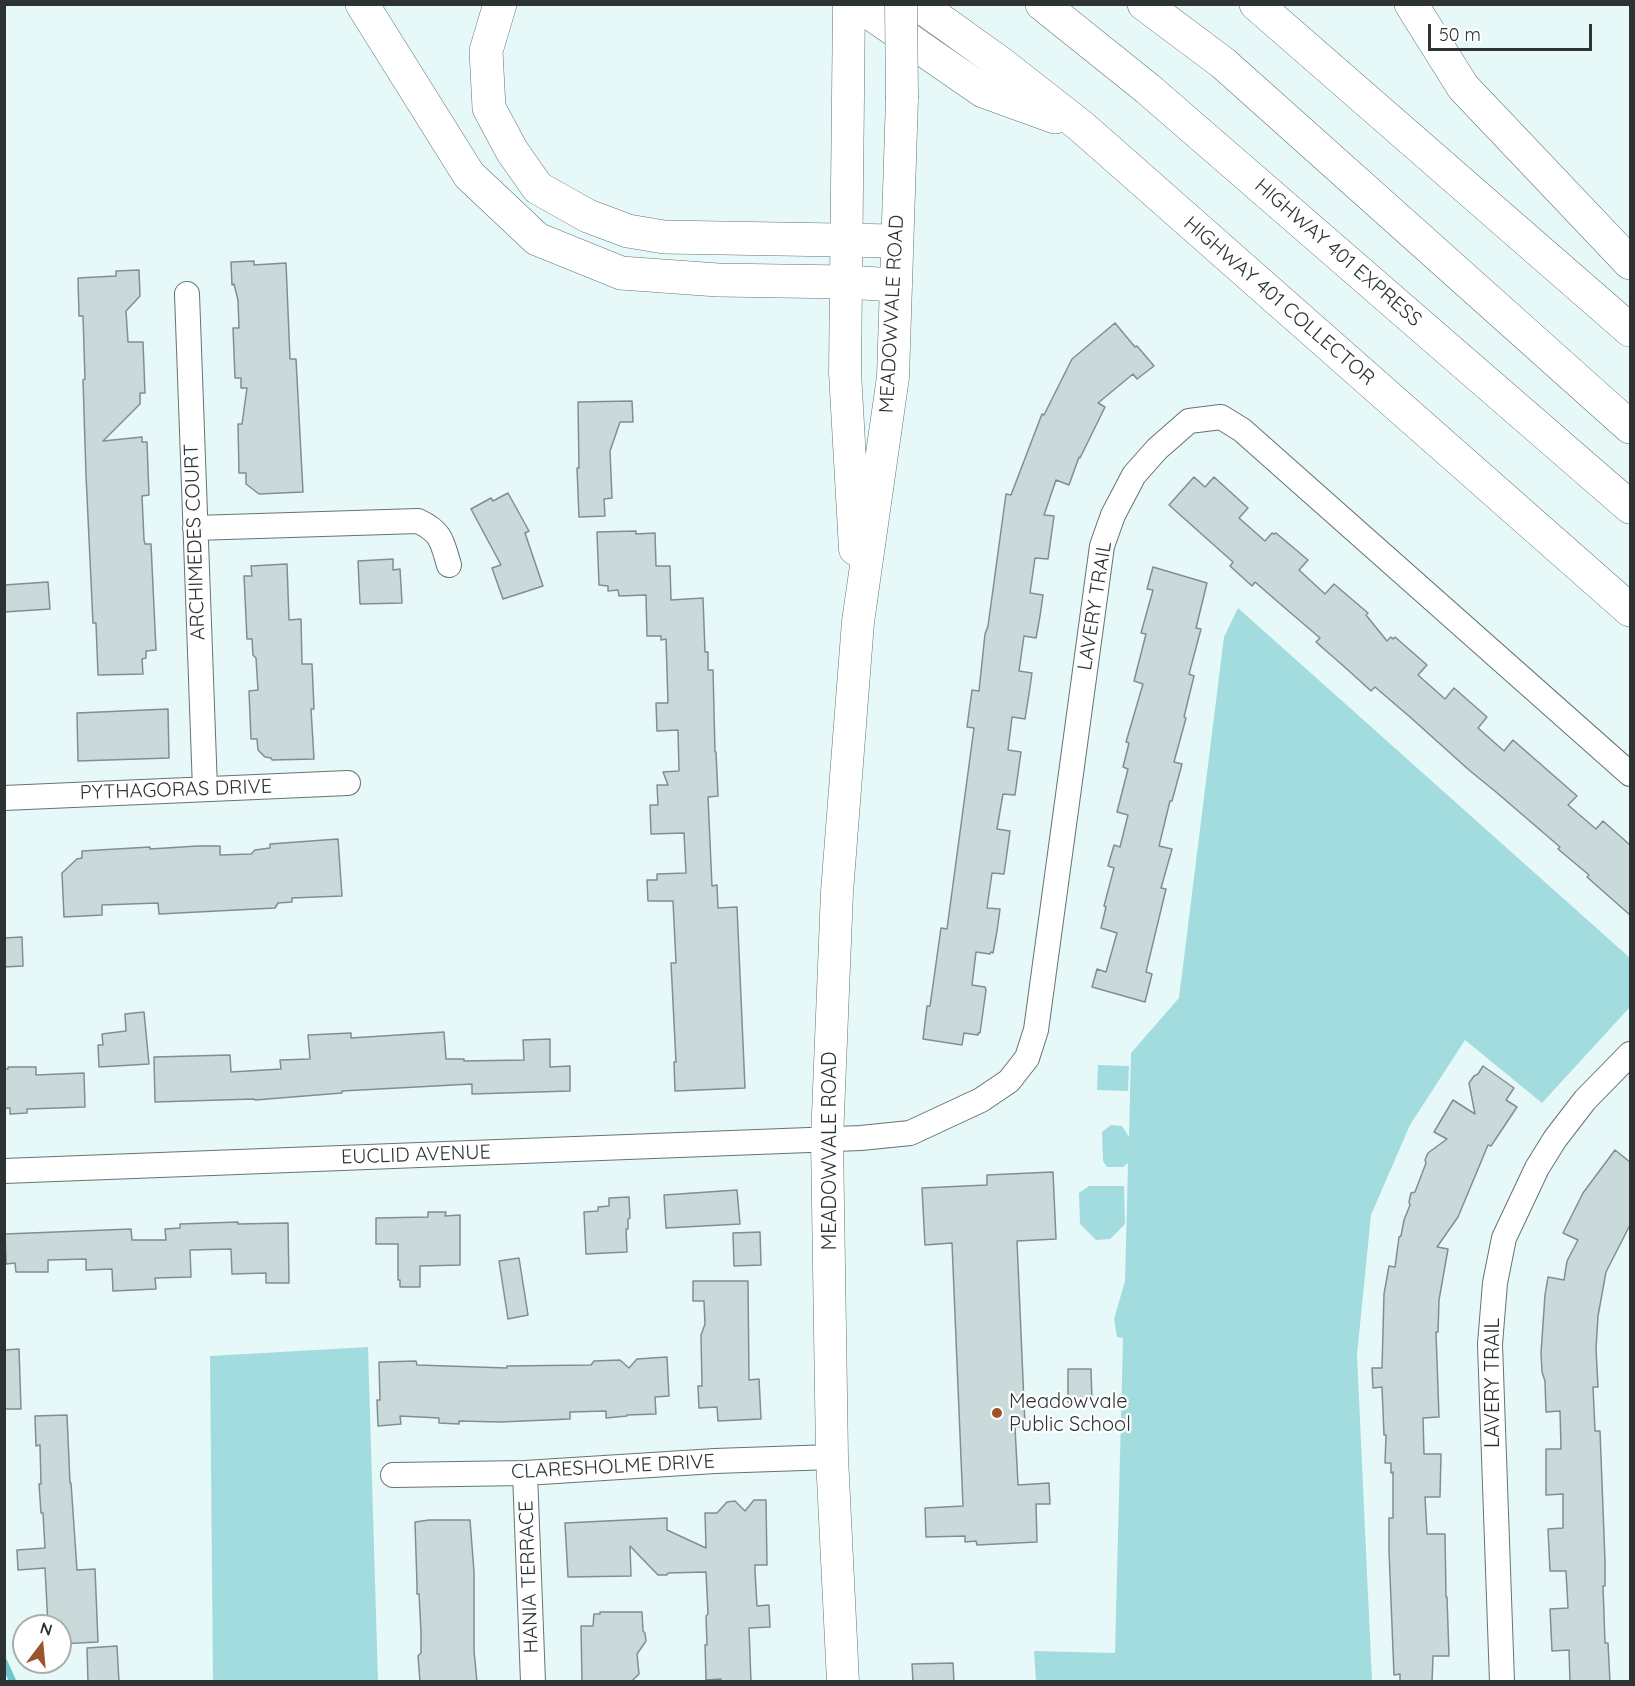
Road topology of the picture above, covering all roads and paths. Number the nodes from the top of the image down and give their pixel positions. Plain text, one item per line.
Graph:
1 (362, 4) edge
2 (500, 4) edge
3 (849, 4) edge
4 (857, 4) edge
5 (901, 4) edge
6 (918, 4) edge
7 (1042, 4) edge
8 (1144, 4) edge
9 (1256, 4) edge
10 (1411, 4) edge
11 (1082, 127) junction
12 (847, 241) junction
13 (896, 241) junction
14 (1630, 263) edge
15 (846, 282) junction
16 (896, 285) junction
17 (187, 294) dead end
18 (1630, 330) edge
19 (1630, 427) edge
20 (1630, 507) edge
21 (195, 528) junction
22 (449, 565) dead end
23 (1630, 610) edge
24 (858, 622) junction
25 (1630, 774) edge
26 (348, 783) dead end
27 (205, 789) junction
28 (4, 798) edge
29 (1630, 1054) edge
30 (827, 1139) junction
31 (4, 1171) edge
32 (831, 1457) junction
33 (525, 1473) junction
34 (393, 1475) dead end
35 (532, 1682) edge
36 (843, 1682) edge
37 (1502, 1682) edge

1 - 15 highway
2 - 12 highway
3 - 12 main road, MEADOWVALE ROAD
4 - 11 highway
5 - 13 main road, MEADOWVALE ROAD, bridge
6 - 11 highway, HIGHWAY 401 COLLECTOR
7 - 20 highway, HIGHWAY 401 EXPRESS
8 - 19 highway
9 - 18 highway
10 - 14 highway
11 - 23 highway, HIGHWAY 401 COLLECTOR
12 - 13 highway
12 - 15 main road, MEADOWVALE ROAD
13 - 16 main road, MEADOWVALE ROAD
15 - 16 highway
15 - 24 main road, MEADOWVALE ROAD
16 - 24 main road, MEADOWVALE ROAD
17 - 21 street, ARCHIMEDES COURT
21 - 22 street
21 - 27 street, ARCHIMEDES COURT
24 - 30 main road, MEADOWVALE ROAD
25 - 30 street, LAVERY TRAIL
26 - 27 street, PYTHAGORAS DRIVE
27 - 28 street, PYTHAGORAS DRIVE
29 - 37 street, LAVERY TRAIL
30 - 31 street, EUCLID AVENUE
30 - 32 main road, MEADOWVALE ROAD
32 - 33 street, CLARESHOLME DRIVE
32 - 36 main road, MEADOWVALE ROAD
33 - 34 street, CLARESHOLME DRIVE
33 - 35 street, HANIA TERRACE

